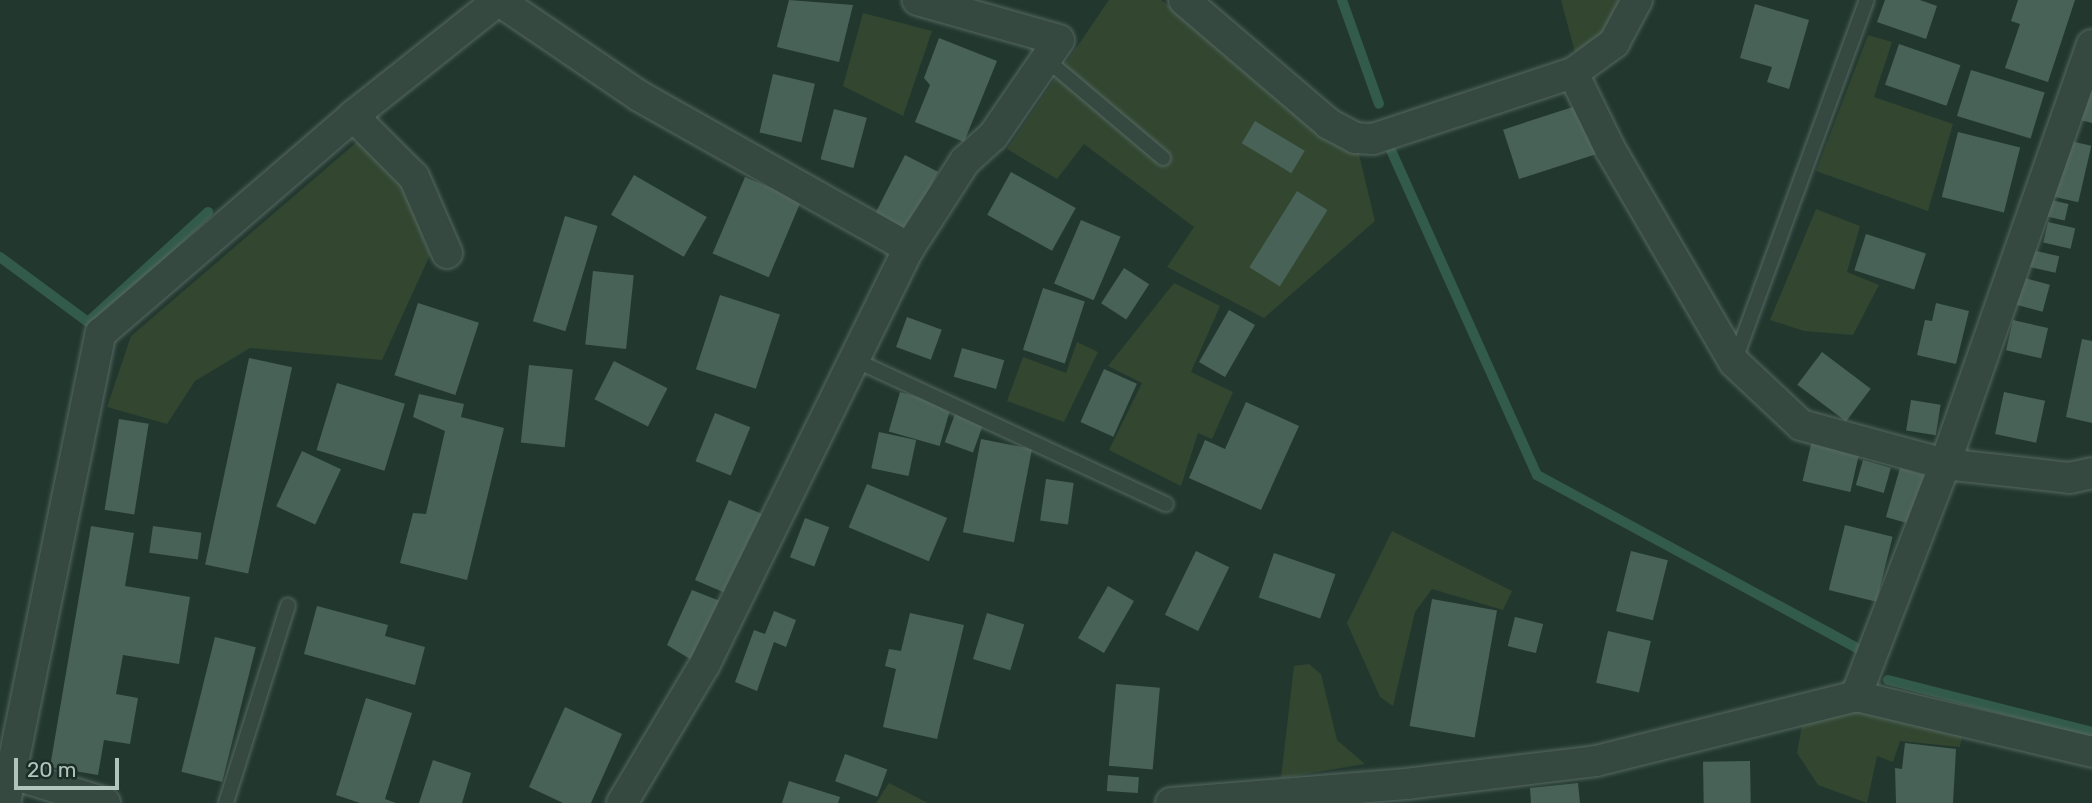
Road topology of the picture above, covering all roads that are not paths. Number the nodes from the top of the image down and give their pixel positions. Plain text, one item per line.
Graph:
1 (499, 0) edge
2 (918, 0) edge
3 (1184, 0) edge
4 (1637, 0) edge
5 (1867, 0) edge
6 (2092, 45) edge
7 (1047, 60) junction
8 (1573, 73) junction
9 (353, 116) junction
10 (1163, 158) dead end
11 (909, 248) junction
12 (447, 253) dead end
13 (852, 358) junction
14 (1734, 362) junction
15 (1945, 464) junction
16 (2092, 473) edge
17 (1166, 504) dead end
18 (288, 605) dead end
19 (1856, 696) junction
20 (2092, 752) edge
21 (7, 783) edge
22 (1405, 793) edge
23 (105, 803) edge
24 (226, 803) edge
25 (622, 803) edge
26 (1171, 803) edge

1 - 9 street
1 - 11 street
2 - 7 street
3 - 8 street
4 - 8 street
5 - 14 lane
6 - 15 street
7 - 10 lane
7 - 11 street
8 - 14 street
9 - 12 street
9 - 21 street
11 - 13 street
13 - 17 lane
13 - 25 street
14 - 15 street
15 - 16 street
15 - 19 street
18 - 24 lane
19 - 20 street
19 - 22 street
21 - 23 street
22 - 26 street

